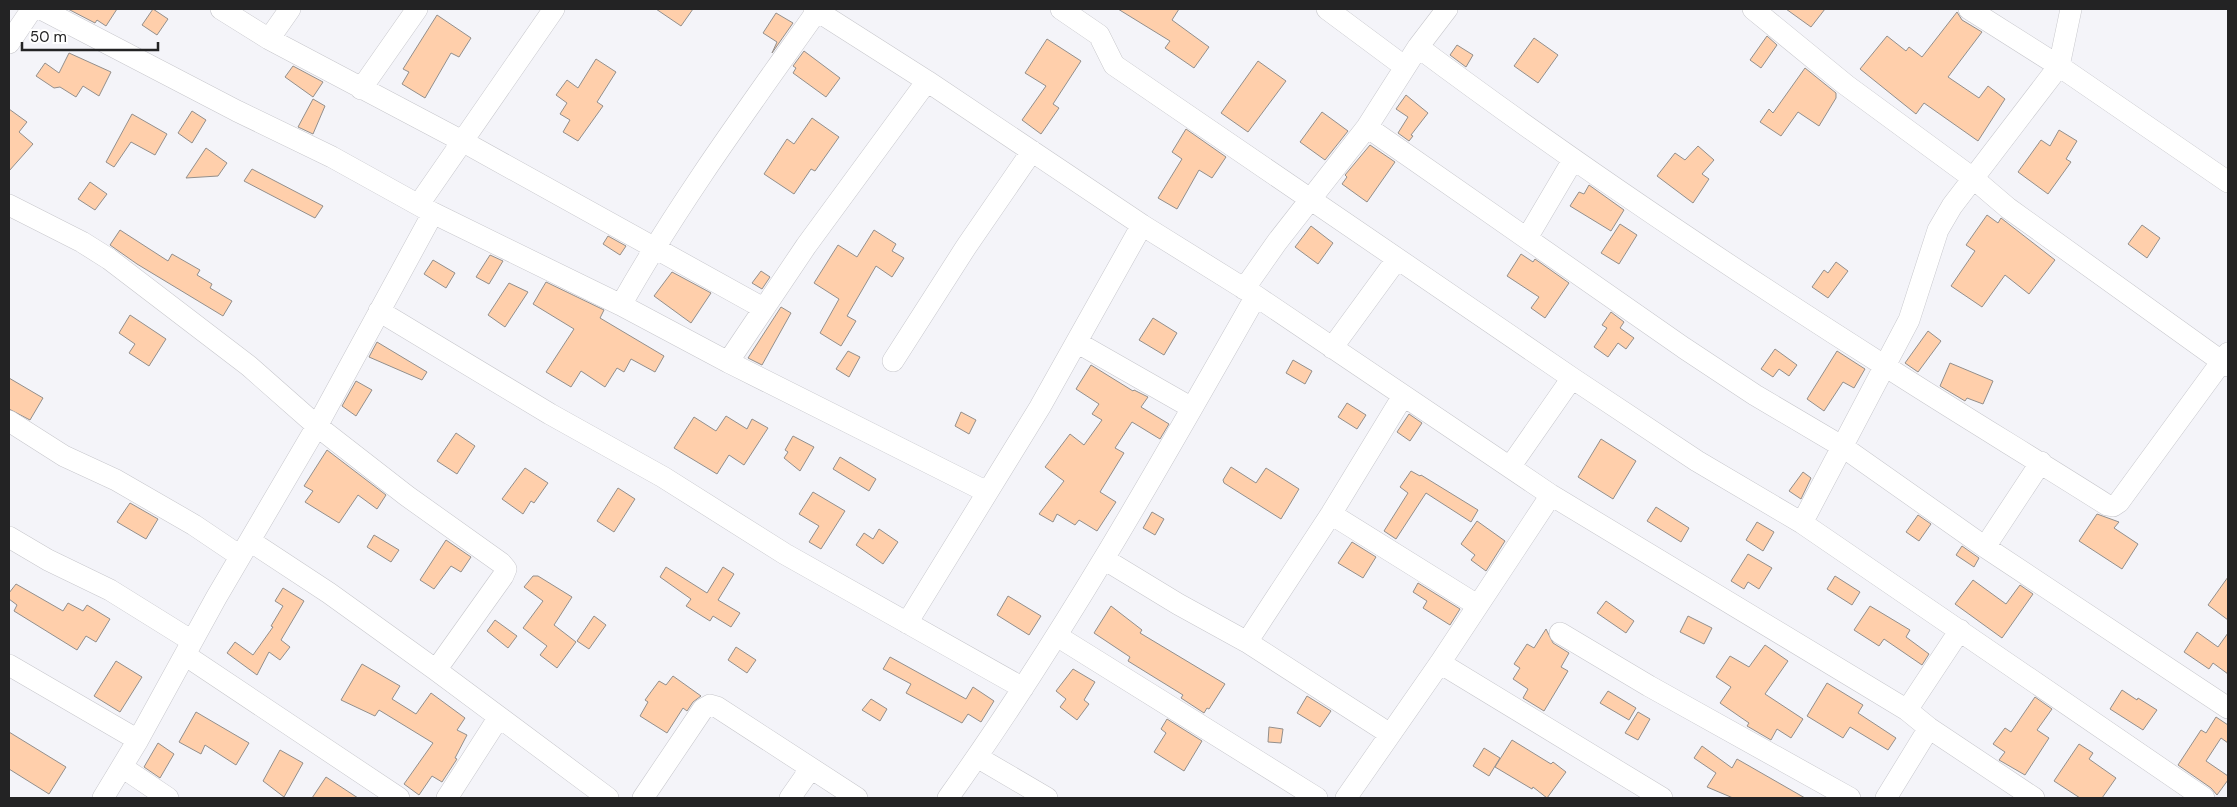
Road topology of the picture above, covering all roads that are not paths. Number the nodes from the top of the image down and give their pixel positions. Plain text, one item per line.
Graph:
1 (32, 9) edge
2 (41, 9) edge
3 (221, 9) edge
4 (290, 9) edge
5 (418, 9) edge
6 (554, 9) edge
7 (1061, 9) edge
8 (1327, 9) edge
9 (1447, 9) edge
10 (1753, 9) edge
11 (1969, 9) edge
12 (2071, 9) edge
13 (816, 10) edge
14 (269, 40) junction
15 (9, 43) edge
16 (1418, 47) junction
17 (2059, 66) junction
18 (1405, 67) junction
19 (927, 81) junction
20 (361, 89) junction
21 (1367, 126) junction
22 (462, 141) junction
23 (1032, 151) junction
24 (1573, 160) junction
25 (1974, 179) junction
26 (2228, 182) edge
27 (1310, 199) junction
28 (9, 205) edge
29 (426, 208) junction
30 (1142, 225) junction
31 (1527, 238) junction
32 (653, 248) junction
33 (1397, 259) junction
34 (1250, 293) junction
35 (622, 305) junction
36 (763, 308) junction
37 (379, 311) junction
38 (1078, 342) junction
39 (1332, 348) junction
40 (2226, 360) edge
41 (893, 361) dead end
42 (728, 362) junction
43 (1886, 366) junction
44 (1572, 378) junction
45 (1403, 396) junction
46 (1192, 408) junction
47 (9, 421) edge
48 (317, 426) junction
49 (1843, 447) junction
50 (2041, 462) junction
51 (1510, 467) junction
52 (987, 492) junction
53 (1551, 495) junction
54 (1331, 514) junction
55 (1802, 523) junction
56 (9, 537) edge
57 (245, 548) junction
58 (1986, 548) junction
59 (1104, 559) junction
60 (1477, 605) junction
61 (907, 623) junction
62 (1960, 630) junction
63 (1560, 632) dead end
64 (1057, 636) junction
65 (1247, 642) junction
66 (188, 648) junction
67 (1440, 663) junction
68 (9, 665) edge
69 (436, 670) junction
70 (1023, 688) junction
71 (2228, 708) edge
72 (1907, 710) junction
73 (499, 717) junction
74 (1929, 728) junction
75 (1390, 734) junction
76 (138, 740) junction
77 (977, 757) junction
78 (122, 767) junction
79 (811, 768) junction
80 (605, 797) edge
81 (103, 798) edge
82 (168, 798) edge
83 (398, 798) edge
84 (447, 798) edge
85 (643, 798) edge
86 (790, 798) edge
87 (857, 798) edge
88 (948, 798) edge
89 (1047, 798) edge
90 (1317, 798) edge
91 (1346, 798) edge
92 (1662, 798) edge
93 (1850, 798) edge
94 (1886, 798) edge
95 (2034, 798) edge
96 (2204, 798) edge

1 - 15 street
2 - 29 street
3 - 14 street
4 - 14 street
5 - 20 street
6 - 22 street
7 - 27 street
8 - 18 street
9 - 16 street
10 - 25 street
11 - 17 street
12 - 17 street
13 - 19 street
13 - 32 street
14 - 20 street
16 - 18 street
16 - 24 street
17 - 25 street
17 - 26 street
18 - 21 street
19 - 23 street
19 - 36 street
20 - 22 street
21 - 27 street
21 - 31 street
22 - 29 street
22 - 32 street
23 - 30 street
23 - 41 street
24 - 31 street
24 - 43 street
25 - 40 street
25 - 43 street
27 - 33 street
27 - 34 street
28 - 48 street
29 - 35 street
29 - 37 street
30 - 34 street
30 - 38 street
31 - 49 street
32 - 35 street
32 - 36 street
33 - 39 street
33 - 44 street
34 - 39 street
34 - 46 street
35 - 42 street
36 - 42 street
37 - 48 street
37 - 61 street
38 - 46 street
38 - 52 street
39 - 45 street
40 - 50 street
42 - 52 street
43 - 49 street
43 - 50 street
44 - 51 street
44 - 55 street
45 - 51 street
45 - 54 street
46 - 59 street
47 - 57 street
48 - 57 street
48 - 69 street
49 - 55 street
49 - 58 street
50 - 58 street
51 - 53 street
52 - 61 street
53 - 60 street
53 - 72 street
54 - 60 street
54 - 65 street
55 - 62 street
56 - 66 street
57 - 66 street
57 - 69 street
58 - 71 street
59 - 64 street
59 - 65 street
60 - 67 street
61 - 70 street
62 - 72 street
62 - 96 street
63 - 93 street
64 - 70 street
64 - 90 street
65 - 75 street
66 - 76 street
66 - 83 street
67 - 75 street
67 - 92 street
68 - 76 street
69 - 73 street
70 - 77 street
72 - 74 street
73 - 80 street
73 - 84 street
74 - 94 street
74 - 95 street
75 - 91 street
76 - 78 street
77 - 88 street
77 - 89 street
78 - 81 street
78 - 82 street
79 - 85 street
79 - 86 street
79 - 87 street

